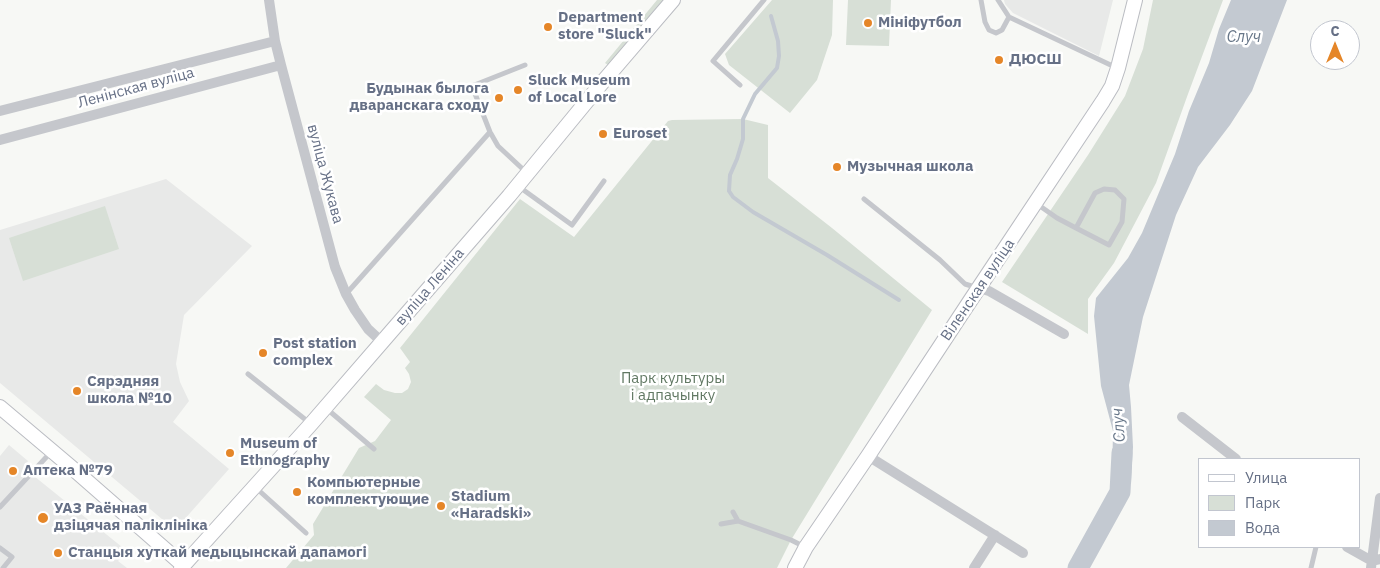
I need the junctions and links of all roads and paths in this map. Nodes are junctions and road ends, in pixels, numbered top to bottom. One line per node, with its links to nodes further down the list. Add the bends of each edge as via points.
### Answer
1 (269, 0): 8 (street, вуліца Жукава)
2 (673, 0): 16 (main road, вуліца Леніна)
3 (764, 0): 12 (lane, via 713,61)
4 (981, 0): 7 (lane, via 988,30 996,33 1002,30)
5 (998, 0): 7 (lane)
6 (1136, 0): 11 (main road, Віленская вуліца)
7 (1009, 17): 11 (lane)
8 (275, 41): 9 (street, вуліца Жукава); 13 (street, Ленінская вуліца)
9 (281, 65): 15 (street, Ленінская вуліца); 23 (street, вуліца Жукава, via 335,267)
10 (526, 65): 14 (lane, via 472,86)
11 (1118, 68): 20 (main road, Віленская вуліца, via 1103,101)
12 (740, 85)
13 (0, 111)
14 (490, 132): 16 (lane, via 498,146); 23 (lane)
15 (0, 140)
16 (528, 173): 18 (main road, вуліца Леніна)
17 (604, 181): 18 (lane, via 572,224)
18 (518, 185): 25 (main road, вуліца Леніна)
19 (864, 199): 22 (lane, via 965,284)
20 (1035, 202): 21 (lane); 22 (main road, Віленская вуліца)
21 (1076, 228): 21 (lane, via 1109,244 1122,222 1124,199 1115,190 1104,188 1095,193)
22 (978, 288): 24 (street, via 989,291); 33 (main road, Віленская вуліца)
23 (346, 294): 25 (street, вуліца Жукава, via 368,329)
24 (1064, 334)
25 (382, 342): 28 (main road, вуліца Леніна)
26 (248, 374): 30 (lane)
27 (0, 407): 32 (main road)
28 (326, 408): 30 (main road, вуліца Леніна); 31 (lane)
29 (1182, 417): 34 (street)
30 (311, 424): 35 (main road, вуліца Леніна)
31 (374, 449)
32 (52, 451): 37 (lane); 49 (main road)
33 (868, 456): 42 (street); 43 (main road, Віленская вуліца)
34 (1235, 458)
35 (255, 487): 41 (lane); 49 (main road, вуліца Леніна)
36 (1380, 498): 48 (street)
37 (0, 507)
38 (733, 512): 39 (lane)
39 (738, 521): 40 (lane); 43 (lane)
40 (721, 524)
41 (306, 533)
42 (994, 535): 47 (street); 52 (street)
43 (806, 547): 51 (main road, Віленская вуліца)
44 (0, 548): 50 (lane, via 12,558)
45 (1316, 548): 53 (lane)
46 (1349, 548): 48 (street)
47 (1023, 553)
48 (1374, 563)
49 (182, 567)
50 (3, 568)
51 (795, 568)
52 (974, 568)
53 (1311, 568)

